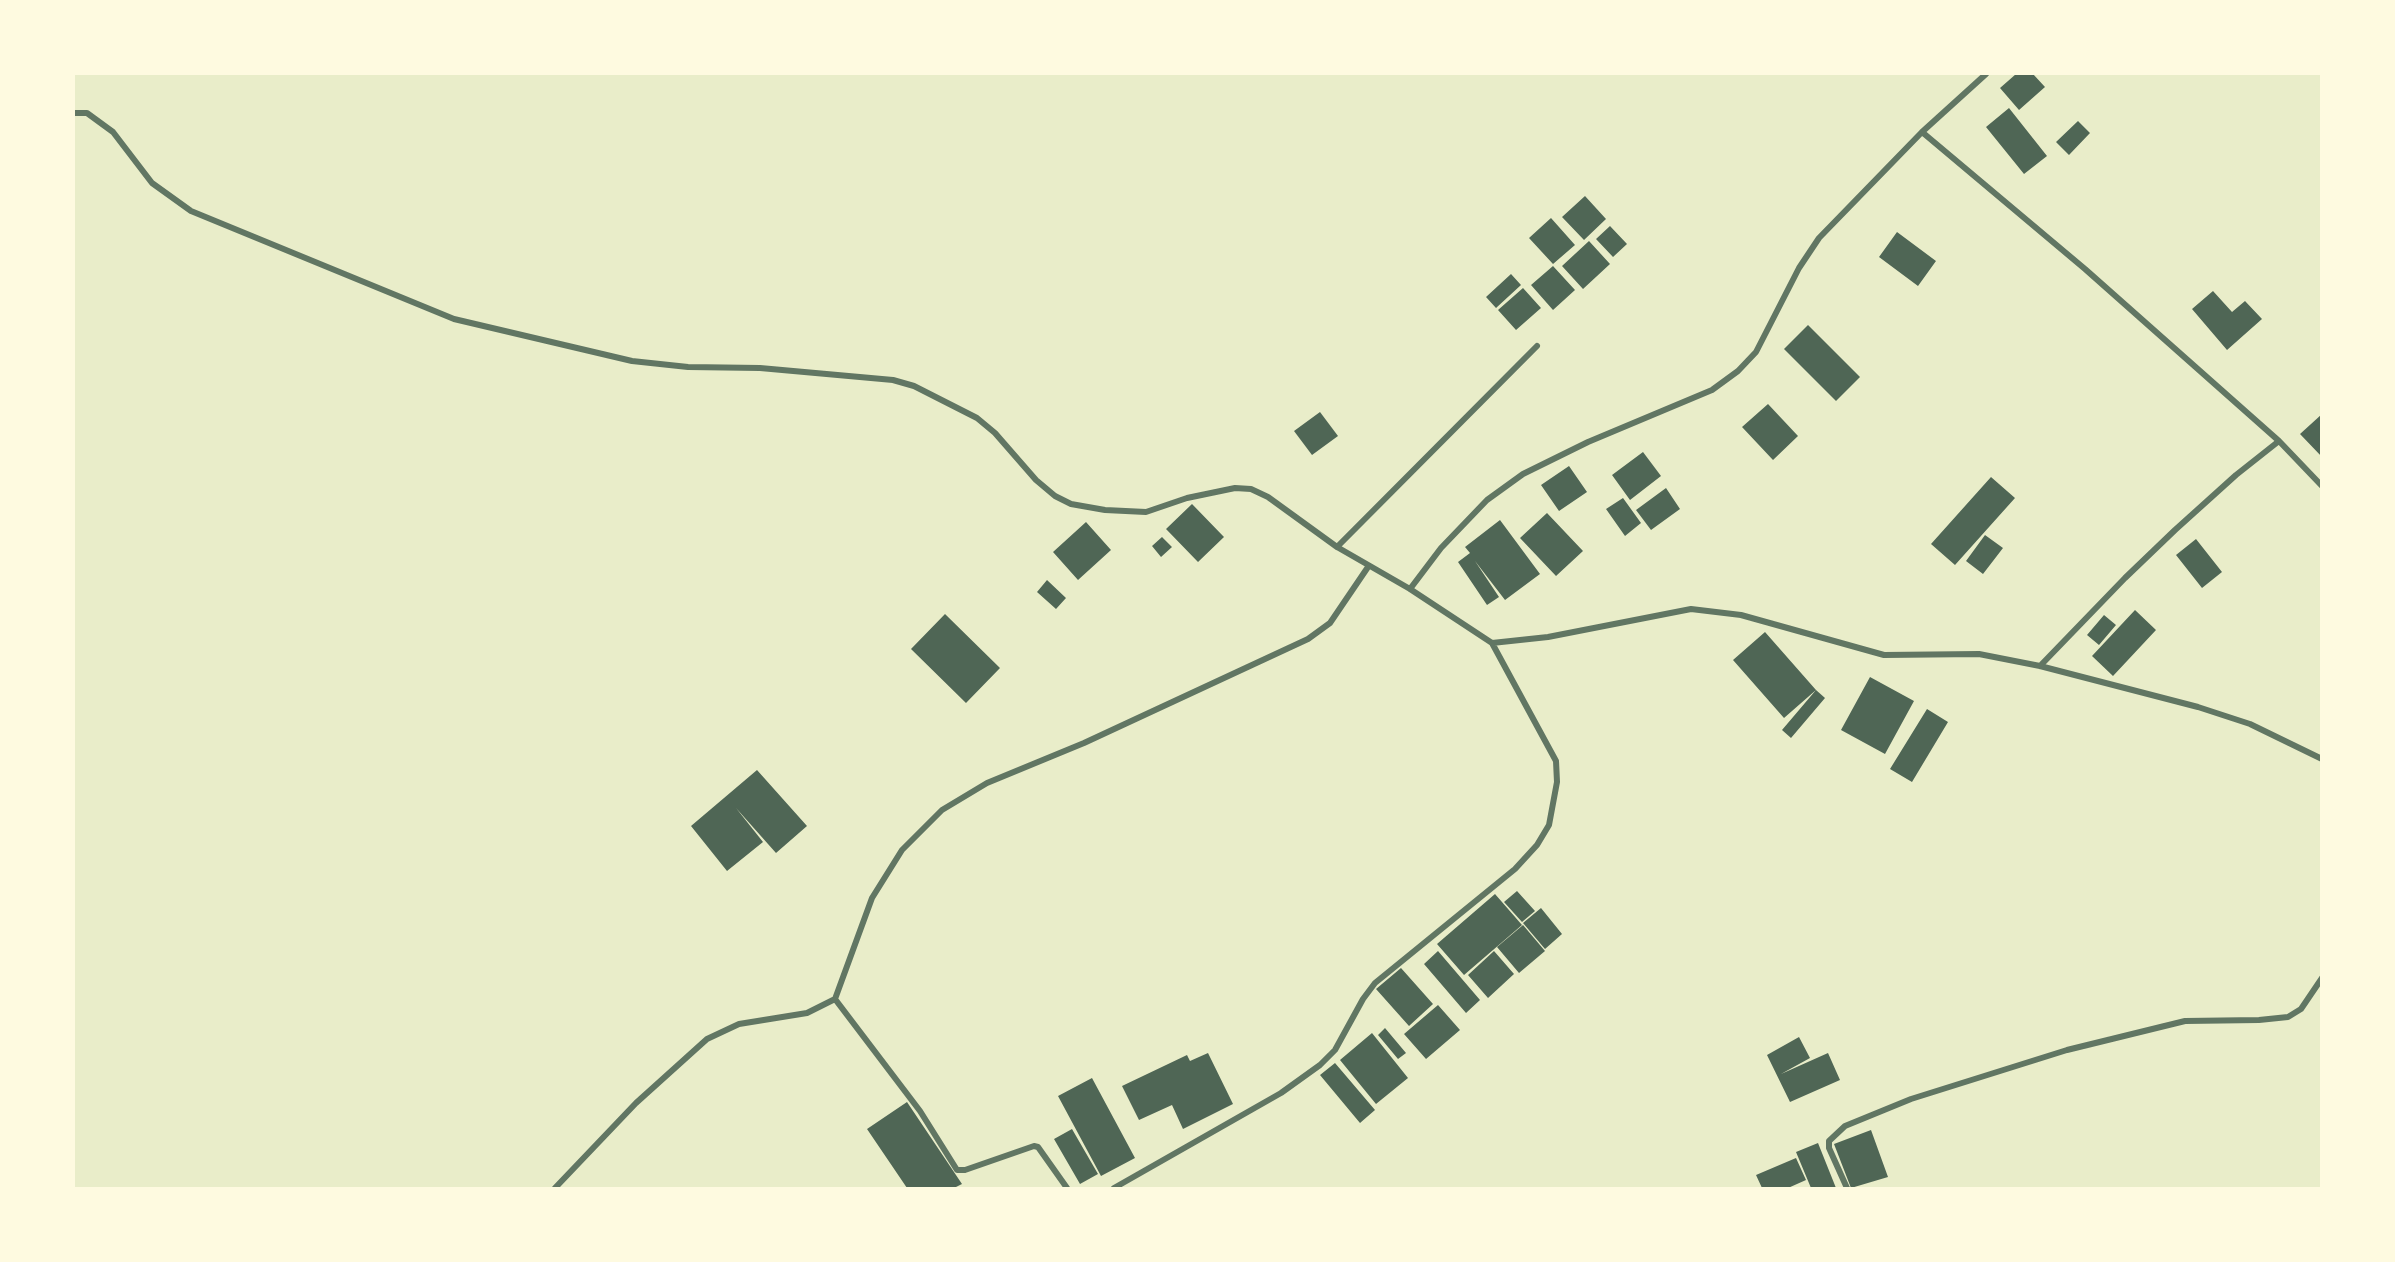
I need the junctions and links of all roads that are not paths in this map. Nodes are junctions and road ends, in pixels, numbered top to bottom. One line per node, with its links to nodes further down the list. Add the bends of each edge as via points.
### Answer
1 (1986, 74): 3 (street)
2 (74, 113): 7 (street, via 87,113 106,126 152,183 191,211 454,320 632,361 893,380 914,386 977,418 1036,480 1071,504 1146,512 1186,498 1234,488 1251,489 1269,497)
3 (1922, 132): 5 (street, via 2085,269); 9 (street, via 1819,238 1756,352 1738,371 1712,390 1523,474 1487,500 1441,548)
4 (1537, 346): 7 (street)
5 (2279, 441): 6 (street); 11 (street, via 2150,554)
6 (2322, 486)
7 (1336, 547): 8 (street)
8 (1368, 567): 9 (street); 14 (street, via 1330,623 1308,639 1105,734 987,783 942,810 902,850 872,898)
9 (1410, 589): 10 (street)
10 (1492, 644): 11 (street, via 1691,609 1740,615 1884,655 1979,654); 17 (street, via 1556,761 1557,782 1549,825 1537,845 1515,869 1375,983 1335,1050 1320,1065 1281,1093)
11 (2040, 666): 12 (street, via 2229,717)
12 (2322, 759)
13 (2322, 978): 18 (street, via 2301,1009 2288,1017 2185,1021 2067,1050 1911,1099 1845,1126 1829,1141 1829,1148)
14 (835, 999): 15 (street, via 807,1013 739,1024 707,1040 636,1103); 16 (street, via 920,1111 957,1170 1034,1146)
15 (555, 1188)
16 (1067, 1188)
17 (1114, 1188)
18 (1847, 1188)

